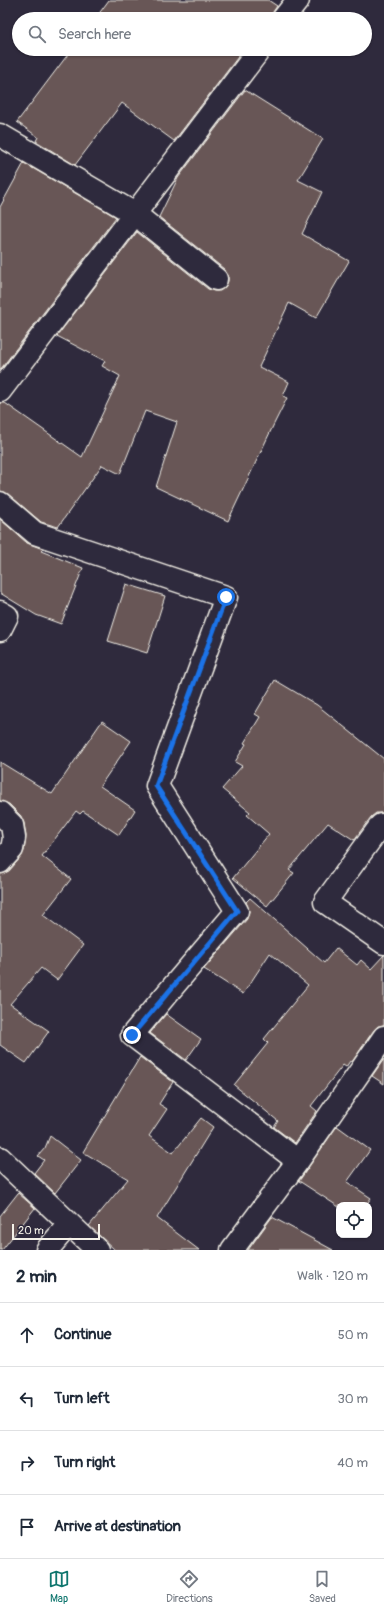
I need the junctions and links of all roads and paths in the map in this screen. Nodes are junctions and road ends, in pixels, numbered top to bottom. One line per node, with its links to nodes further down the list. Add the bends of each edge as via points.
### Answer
1 (298, 0): 2 (street)
2 (289, 12)
3 (255, 56): 5 (street)
4 (0, 135): 5 (street)
5 (135, 214): 6 (street); 7 (street)
6 (216, 279)
7 (0, 391)
8 (0, 503): 17 (street, via 35,533 226,597 156,786 237,911 132,1035)
9 (0, 612): 10 (street, via 6,616)
10 (0, 630)
11 (0, 813): 13 (street, via 12,825 14,838 12,849)
12 (381, 825): 14 (street, via 325,902)
13 (0, 862)
14 (384, 943)
15 (384, 1037): 17 (street)
16 (0, 1159): 18 (street)
17 (298, 1161): 21 (street)
18 (69, 1224): 19 (street); 20 (street)
19 (47, 1250)
20 (96, 1250)
21 (232, 1250)

